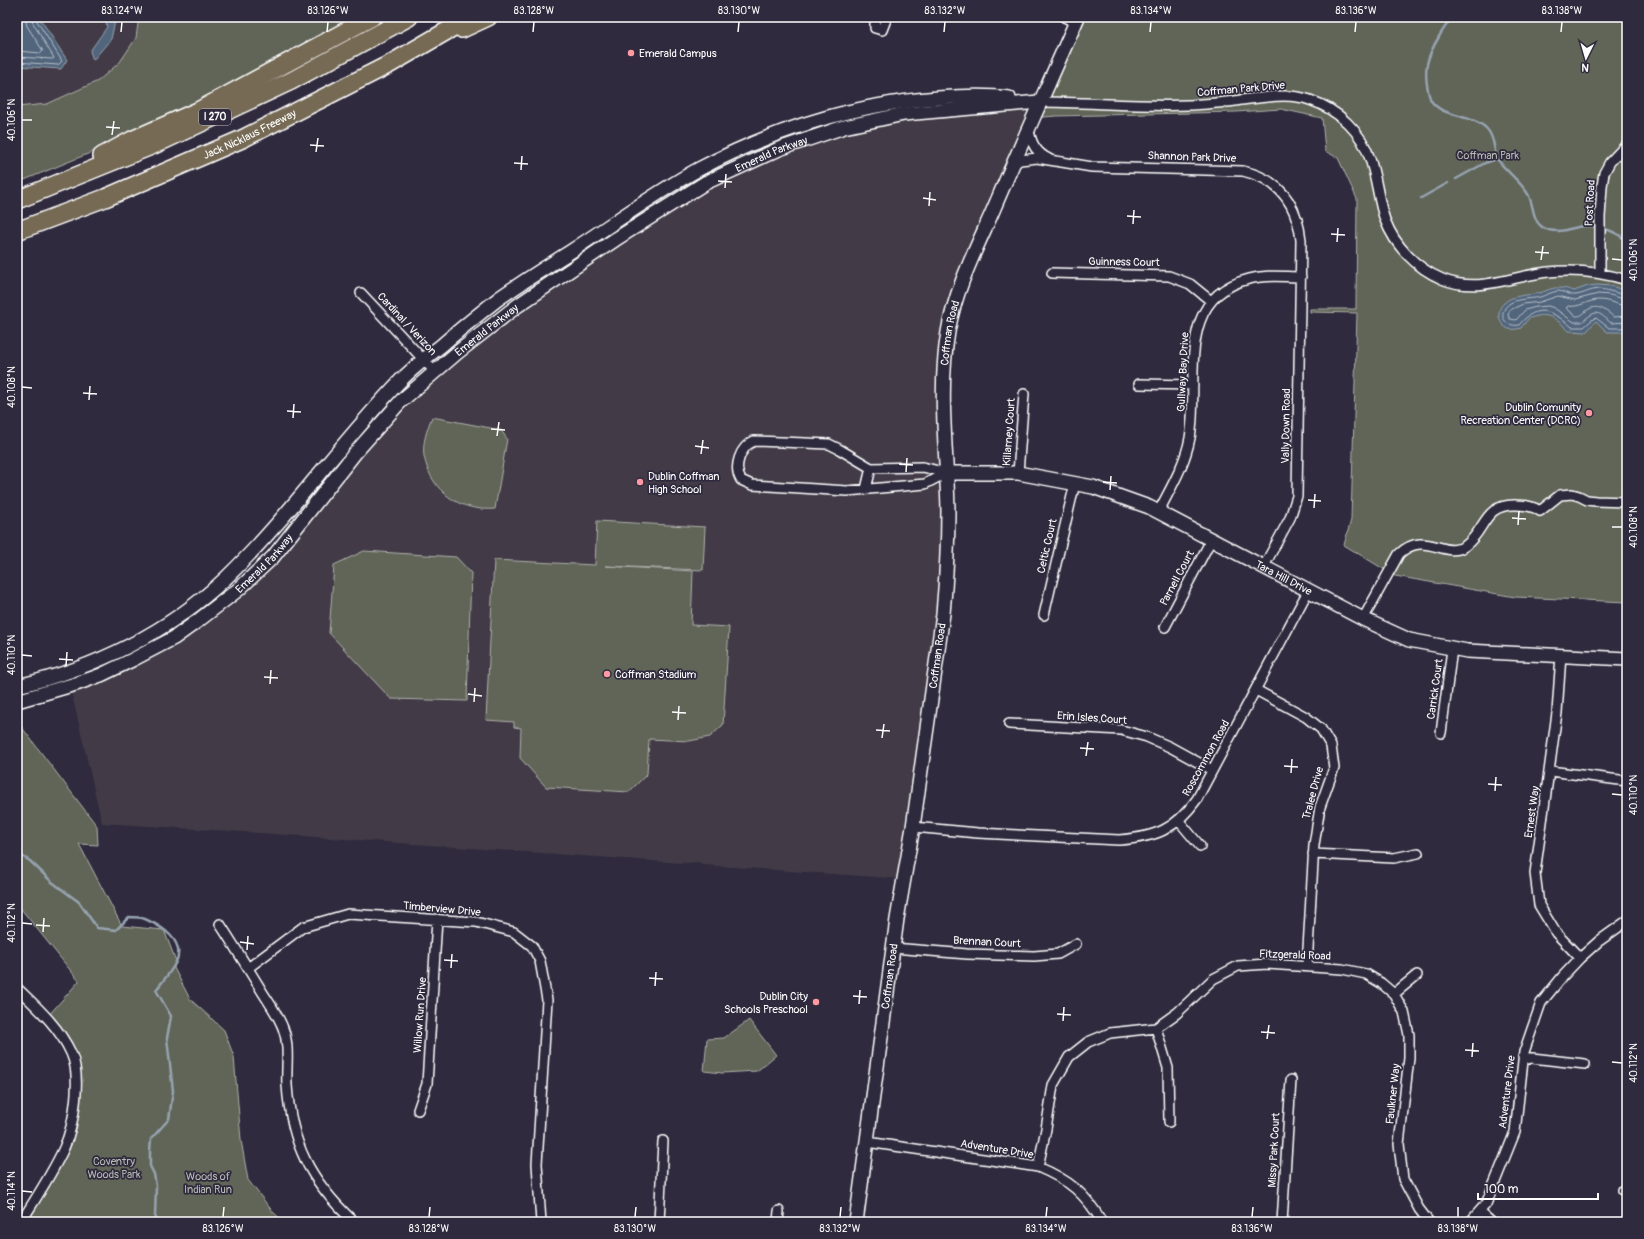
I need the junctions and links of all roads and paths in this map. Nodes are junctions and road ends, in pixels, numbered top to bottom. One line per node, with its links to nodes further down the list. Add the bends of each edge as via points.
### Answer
1 (372, 17): 14 (highway, via 198,111 132,140)
2 (409, 17): 14 (highway, I 270, via 291,82 156,144)
3 (471, 17): 8 (highway, Jack Nicklaus Freeway)
4 (488, 17): 8 (highway)
5 (875, 17): 6 (street, via 874,28 882,30)
6 (887, 17)
7 (1072, 19): 9 (main road)
8 (390, 64): 16 (highway, Jack Nicklaus Freeway, via 242,139 105,198)
9 (1039, 102): 10 (main road, Coffman Road); 17 (street, Coffman Park Drive, via 1165,106 1281,96 1309,99 1338,115 1357,134 1370,158 1390,232 1402,249 1441,279 1476,285 1494,284 1547,272); 23 (main road, Emerald Parkway, via 984,95 915,100 838,114 774,134 697,170 664,190 500,298); 24 (main road, Emerald Parkway, via 939,110 874,119 829,131 752,160 705,183 604,247 518,306)
10 (1029, 126): 12 (street, Shannon Park Drive, via 1036,149 1044,157); 13 (main road, Coffman Road)
11 (1627, 144): 17 (street, Post Road, via 1610,162 1604,173 1600,217)
12 (1054, 161): 13 (street, Shannon Park Drive, via 1032,158); 19 (street, Shannon Park Drive, via 1092,167 1230,170 1252,173 1279,188 1296,214 1300,225)
13 (1013, 164): 29 (main road, Coffman Road, via 964,275 951,318 942,397)
14 (53, 185): 15 (highway, I 270)
15 (17, 200)
16 (17, 231)
17 (1600, 272): 20 (street, Coffman Park Drive)
18 (1052, 273): 22 (street, Guinness Court, via 1169,276 1190,284)
19 (1301, 277): 22 (street, Gullway Bay Drive, via 1249,278 1236,283); 36 (street, Vally Down Road, via 1296,496 1290,518)
20 (1627, 280)
21 (361, 293): 23 (street, Cardinal / Verizon)
22 (1211, 301): 26 (street, Gullway Bay Drive, via 1196,330)
23 (423, 360): 24 (street, Cardinal / Verizon); 44 (main road, Emerald Parkway, via 402,378 253,550 224,579 179,616 131,645 88,664)
24 (435, 372): 46 (main road, Emerald Parkway, via 401,401 273,557 239,589 174,638 132,660 79,683)
25 (1139, 384): 26 (street)
26 (1193, 385): 34 (street, Gullway Bay Drive, via 1192,423 1187,451)
27 (1024, 394): 30 (street, Killarney Court)
28 (871, 468): 29 (street, via 923,467); 32 (street); 32 (street, via 835,446 823,444 754,441 746,445 740,453 739,477 748,484 847,491)
29 (946, 473): 30 (main road, Tara Hill Drive); 32 (street, via 925,484); 53 (main road, Coffman Road, via 946,579 941,632)
30 (1018, 473): 31 (main road, Tara Hill Drive)
31 (1075, 483): 34 (main road, Tara Hill Drive, via 1149,507); 38 (street, Celtic Court)
32 (866, 489)
33 (1627, 502): 39 (street, via 1587,500 1572,494 1560,495 1540,511 1534,507 1510,504 1492,512 1476,536 1465,546 1452,549 1420,543 1412,545 1399,554)
34 (1158, 513): 35 (main road, Tara Hill Drive)
35 (1211, 540): 36 (main road, Tara Hill Drive); 40 (street, Parnell Court)
36 (1263, 568): 37 (main road, Tara Hill Drive)
37 (1308, 591): 39 (main road, Tara Hill Drive); 45 (street, Roscommon Road)
38 (1044, 615)
39 (1363, 619): 41 (main road, Tara Hill Drive, via 1409,640)
40 (1165, 627)
41 (1452, 649): 42 (main road, Tara Hill Drive); 48 (street, Carrick Court)
42 (1561, 655): 43 (main road, Tara Hill Drive); 50 (street, Ernest Way)
43 (1627, 659)
44 (17, 686)
45 (1256, 690): 49 (street, Roscommon Road); 56 (street, Tralee Drive, via 1306,717 1321,729 1331,746 1334,768 1320,807)
46 (17, 701)
47 (1009, 724): 49 (street, Erin Isles Court, via 1121,730 1147,736)
48 (1441, 733)
49 (1212, 770): 52 (street, Roscommon Road, via 1197,799)
50 (1550, 771): 51 (street); 62 (street, Ernest Way, via 1535,874 1539,905 1556,933)
51 (1627, 781)
52 (1179, 821): 53 (street, Roscommon Road, via 1158,833 1119,840); 54 (street)
53 (913, 828): 61 (main road, Coffman Road)
54 (1200, 846)
55 (1418, 853): 56 (street, via 1394,858)
56 (1314, 854): 63 (street, Tralee Drive)
57 (437, 919): 64 (street, Timberview Drive, via 348,914 303,927); 72 (street, Willow Run Drive, via 427,1084); 81 (street, Timberview Drive, via 476,922 514,932 532,946 540,961 546,1000 537,1164)
58 (1627, 922): 62 (street, Adventure Drive)
59 (220, 924): 64 (street)
60 (1076, 944): 61 (street, Brennan Court, via 1058,954 1034,956)
61 (893, 948): 75 (main road, Coffman Road)
62 (1580, 958): 69 (street, Adventure Drive, via 1541,1003)
63 (1307, 966): 67 (street, Fitzgerald Road, via 1366,974); 68 (street, Fitzgerald Road, via 1238,966 1213,979 1178,1013)
64 (248, 968): 80 (street, via 283,1028 288,1046 288,1106 292,1128 311,1172 335,1204)
65 (1417, 975): 67 (street)
66 (17, 988): 79 (street, via 47,1017 61,1035 72,1054 77,1079 75,1106 64,1147)
67 (1394, 994): 87 (street, Faulkner Way, via 1404,1012 1409,1035 1399,1144 1403,1179 1419,1210)
68 (1156, 1028): 73 (street, via 1168,1068); 76 (street, Fitzgerald Road, via 1110,1033 1088,1042 1069,1057 1053,1085)
69 (1523, 1057): 70 (street); 78 (street, Adventure Drive, via 1515,1132 1486,1204)
70 (1585, 1064)
71 (1291, 1080): 86 (street, Missy Park Court)
72 (418, 1110)
73 (1170, 1122)
74 (663, 1141): 82 (street)
75 (867, 1142): 76 (street, Adventure Drive); 84 (main road, Coffman Road)
76 (1038, 1167): 85 (street, Adventure Drive, via 1074,1186 1093,1206)
77 (779, 1211): 83 (street)
78 (1480, 1212): 88 (street, Adventure Drive); 89 (street)
79 (22, 1222)
80 (354, 1222)
81 (541, 1222)
82 (659, 1222)
83 (778, 1222)
84 (856, 1222)
85 (1102, 1222)
86 (1282, 1222)
87 (1429, 1222)
88 (1470, 1222)
89 (1491, 1222)

